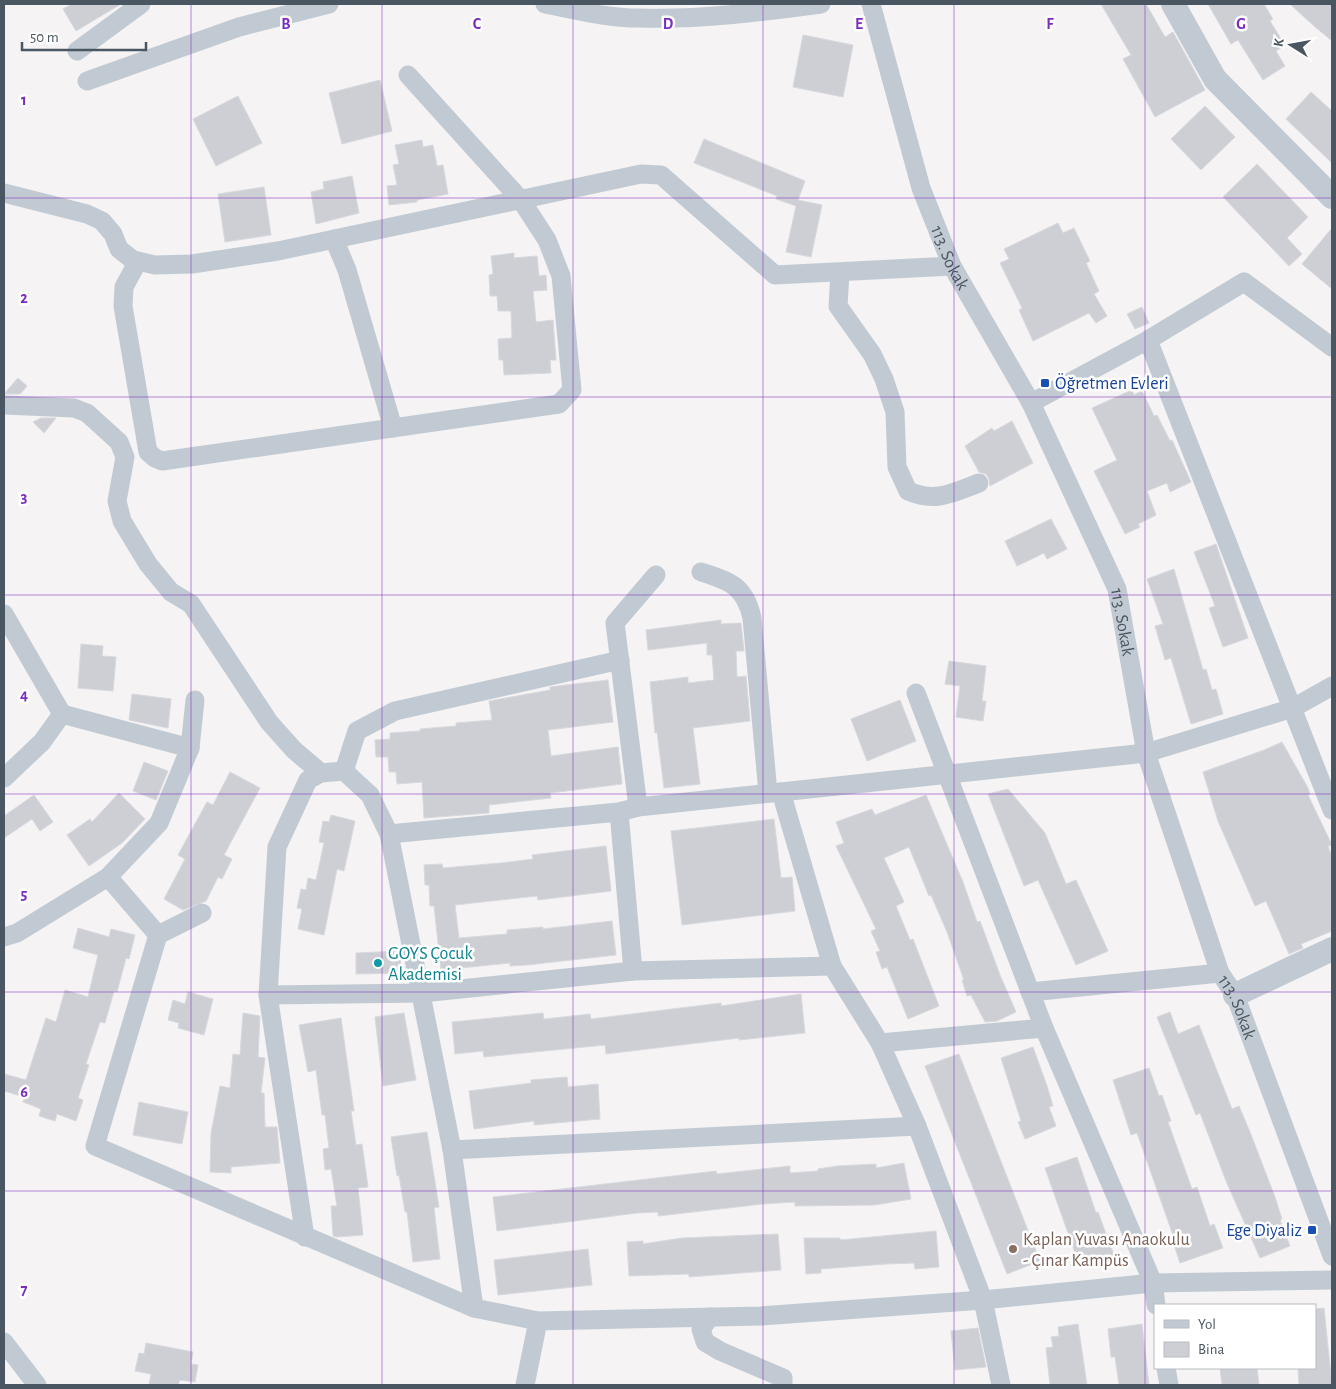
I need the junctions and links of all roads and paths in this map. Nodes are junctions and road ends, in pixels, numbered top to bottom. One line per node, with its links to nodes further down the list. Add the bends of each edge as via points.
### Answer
1 (141, 4): 8 (street)
2 (329, 4): 10 (street, via 239,27)
3 (545, 4): 7 (street, via 639,18)
4 (821, 4): 7 (street, via 760,12)
5 (871, 4): 16 (street, 113. Sokak, via 921,188)
6 (1173, 4): 12 (street, via 1215,80)
7 (705, 10)
8 (76, 51)
9 (408, 75): 13 (street)
10 (87, 82)
11 (4, 193): 15 (street, via 88,214 102,221 113,234 119,249)
12 (1332, 197)
13 (521, 200): 14 (street); 17 (street, via 642,174 661,175 774,275); 22 (street, via 547,240 562,276 572,390 559,404)
14 (334, 240): 15 (street, via 192,264 155,265); 22 (street, via 347,270)
15 (138, 261): 22 (street, via 124,288 123,306 148,452 155,458 162,461)
16 (952, 266): 17 (street); 20 (street, 113. Sokak)
17 (840, 273): 23 (street, via 838,306 872,354 884,378 895,412 897,467 908,491 924,498 951,494)
18 (1148, 340): 19 (street, via 1244,282); 20 (street); 31 (street)
19 (1332, 347)
20 (1031, 403): 34 (street, 113. Sokak, via 1117,589)
21 (4, 406): 36 (street, via 74,408 87,413 119,442 125,457 117,501 122,521 148,564 170,592 191,604 269,722)
22 (393, 428)
23 (979, 483)
24 (701, 572): 39 (street, via 739,589 748,601)
25 (656, 575): 27 (street, via 615,623)
26 (4, 614): 32 (street)
27 (620, 660): 35 (street, via 395,711 357,731); 40 (street)
28 (1332, 686): 31 (street)
29 (916, 694): 37 (street)
30 (195, 700): 33 (street)
31 (1293, 708): 34 (street); 41 (street)
32 (62, 714): 33 (street); 38 (street, via 42,742)
33 (190, 748): 44 (street, via 159,823)
34 (1146, 753): 37 (street); 51 (street, 113. Sokak)
35 (344, 770): 36 (street); 43 (street, via 370,796)
36 (321, 773): 54 (street, via 308,780 277,847)
37 (946, 776): 39 (street); 53 (street)
38 (4, 778)
39 (775, 792): 40 (street); 49 (street)
40 (638, 807): 42 (street)
41 (1332, 810)
42 (619, 812): 43 (street); 50 (street)
43 (389, 834): 52 (street)
44 (108, 877): 46 (street); 47 (street, via 17,933)
45 (202, 913): 46 (street)
46 (158, 936): 60 (street, via 95,1146)
47 (4, 937)
48 (1332, 950): 55 (street)
49 (832, 966): 50 (street); 57 (street)
50 (633, 970): 52 (street)
51 (1220, 973): 53 (street); 55 (street, 113. Sokak)
52 (422, 992): 54 (street); 59 (street)
53 (1030, 992): 56 (street)
54 (268, 995): 60 (street)
55 (1235, 995): 61 (street, 113. Sokak)
56 (1044, 1028): 57 (street); 63 (street)
57 (880, 1043): 58 (street)
58 (917, 1126): 59 (street); 64 (street)
59 (452, 1150): 66 (street)
60 (305, 1238): 66 (street)
61 (1332, 1256)
62 (1332, 1280): 63 (street)
63 (1153, 1283): 64 (street); 65 (street)
64 (983, 1300): 67 (street); 74 (street)
65 (1156, 1304)
66 (474, 1308): 68 (street)
67 (710, 1318): 68 (street); 73 (street, via 701,1328 704,1342 783,1378)
68 (538, 1321): 72 (street)
69 (4, 1342): 71 (street)
70 (1166, 1369): 75 (street)
71 (37, 1385)
72 (525, 1385)
73 (783, 1385)
74 (1001, 1385)
75 (1169, 1385)

